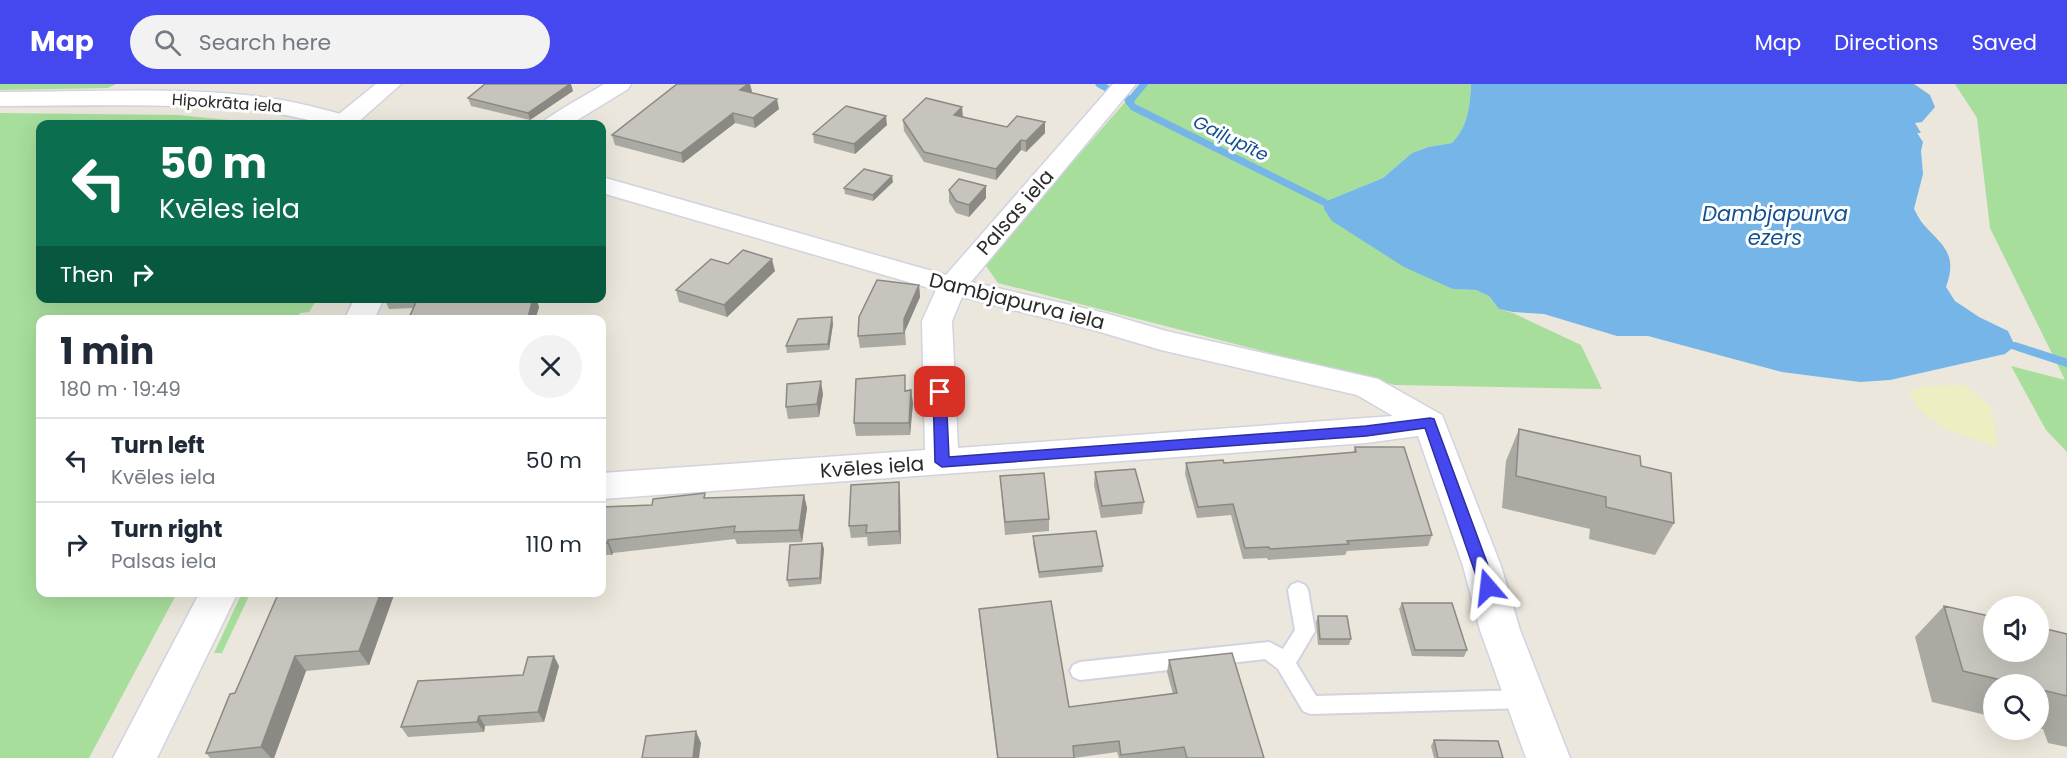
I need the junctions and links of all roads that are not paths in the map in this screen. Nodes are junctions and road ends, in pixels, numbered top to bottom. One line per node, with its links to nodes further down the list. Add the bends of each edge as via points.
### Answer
1 (390, 84): 6 (street)
2 (620, 84): 7 (street)
3 (1125, 84): 9 (street, Palsas iela)
4 (0, 99): 5 (street, Hipokrāta iela, via 255,103)
5 (333, 120)
6 (350, 120)
7 (566, 120)
8 (606, 185): 9 (street, Dambjapurva iela)
9 (952, 286): 10 (street, Dambjapurva iela, via 1161,340 1367,387); 11 (street, Palsas iela, via 937,321)
10 (1430, 423): 11 (street, Kvēles iela); 17 (street)
11 (942, 462): 12 (street, Kvēles iela)
12 (606, 486)
13 (1299, 590): 15 (lane, via 1305,631)
14 (216, 597): 18 (street)
15 (1285, 663): 16 (lane, via 1269,651); 17 (lane, via 1310,705)
16 (1080, 671)
17 (1527, 699): 19 (street)
18 (135, 758)
19 (1548, 758)

